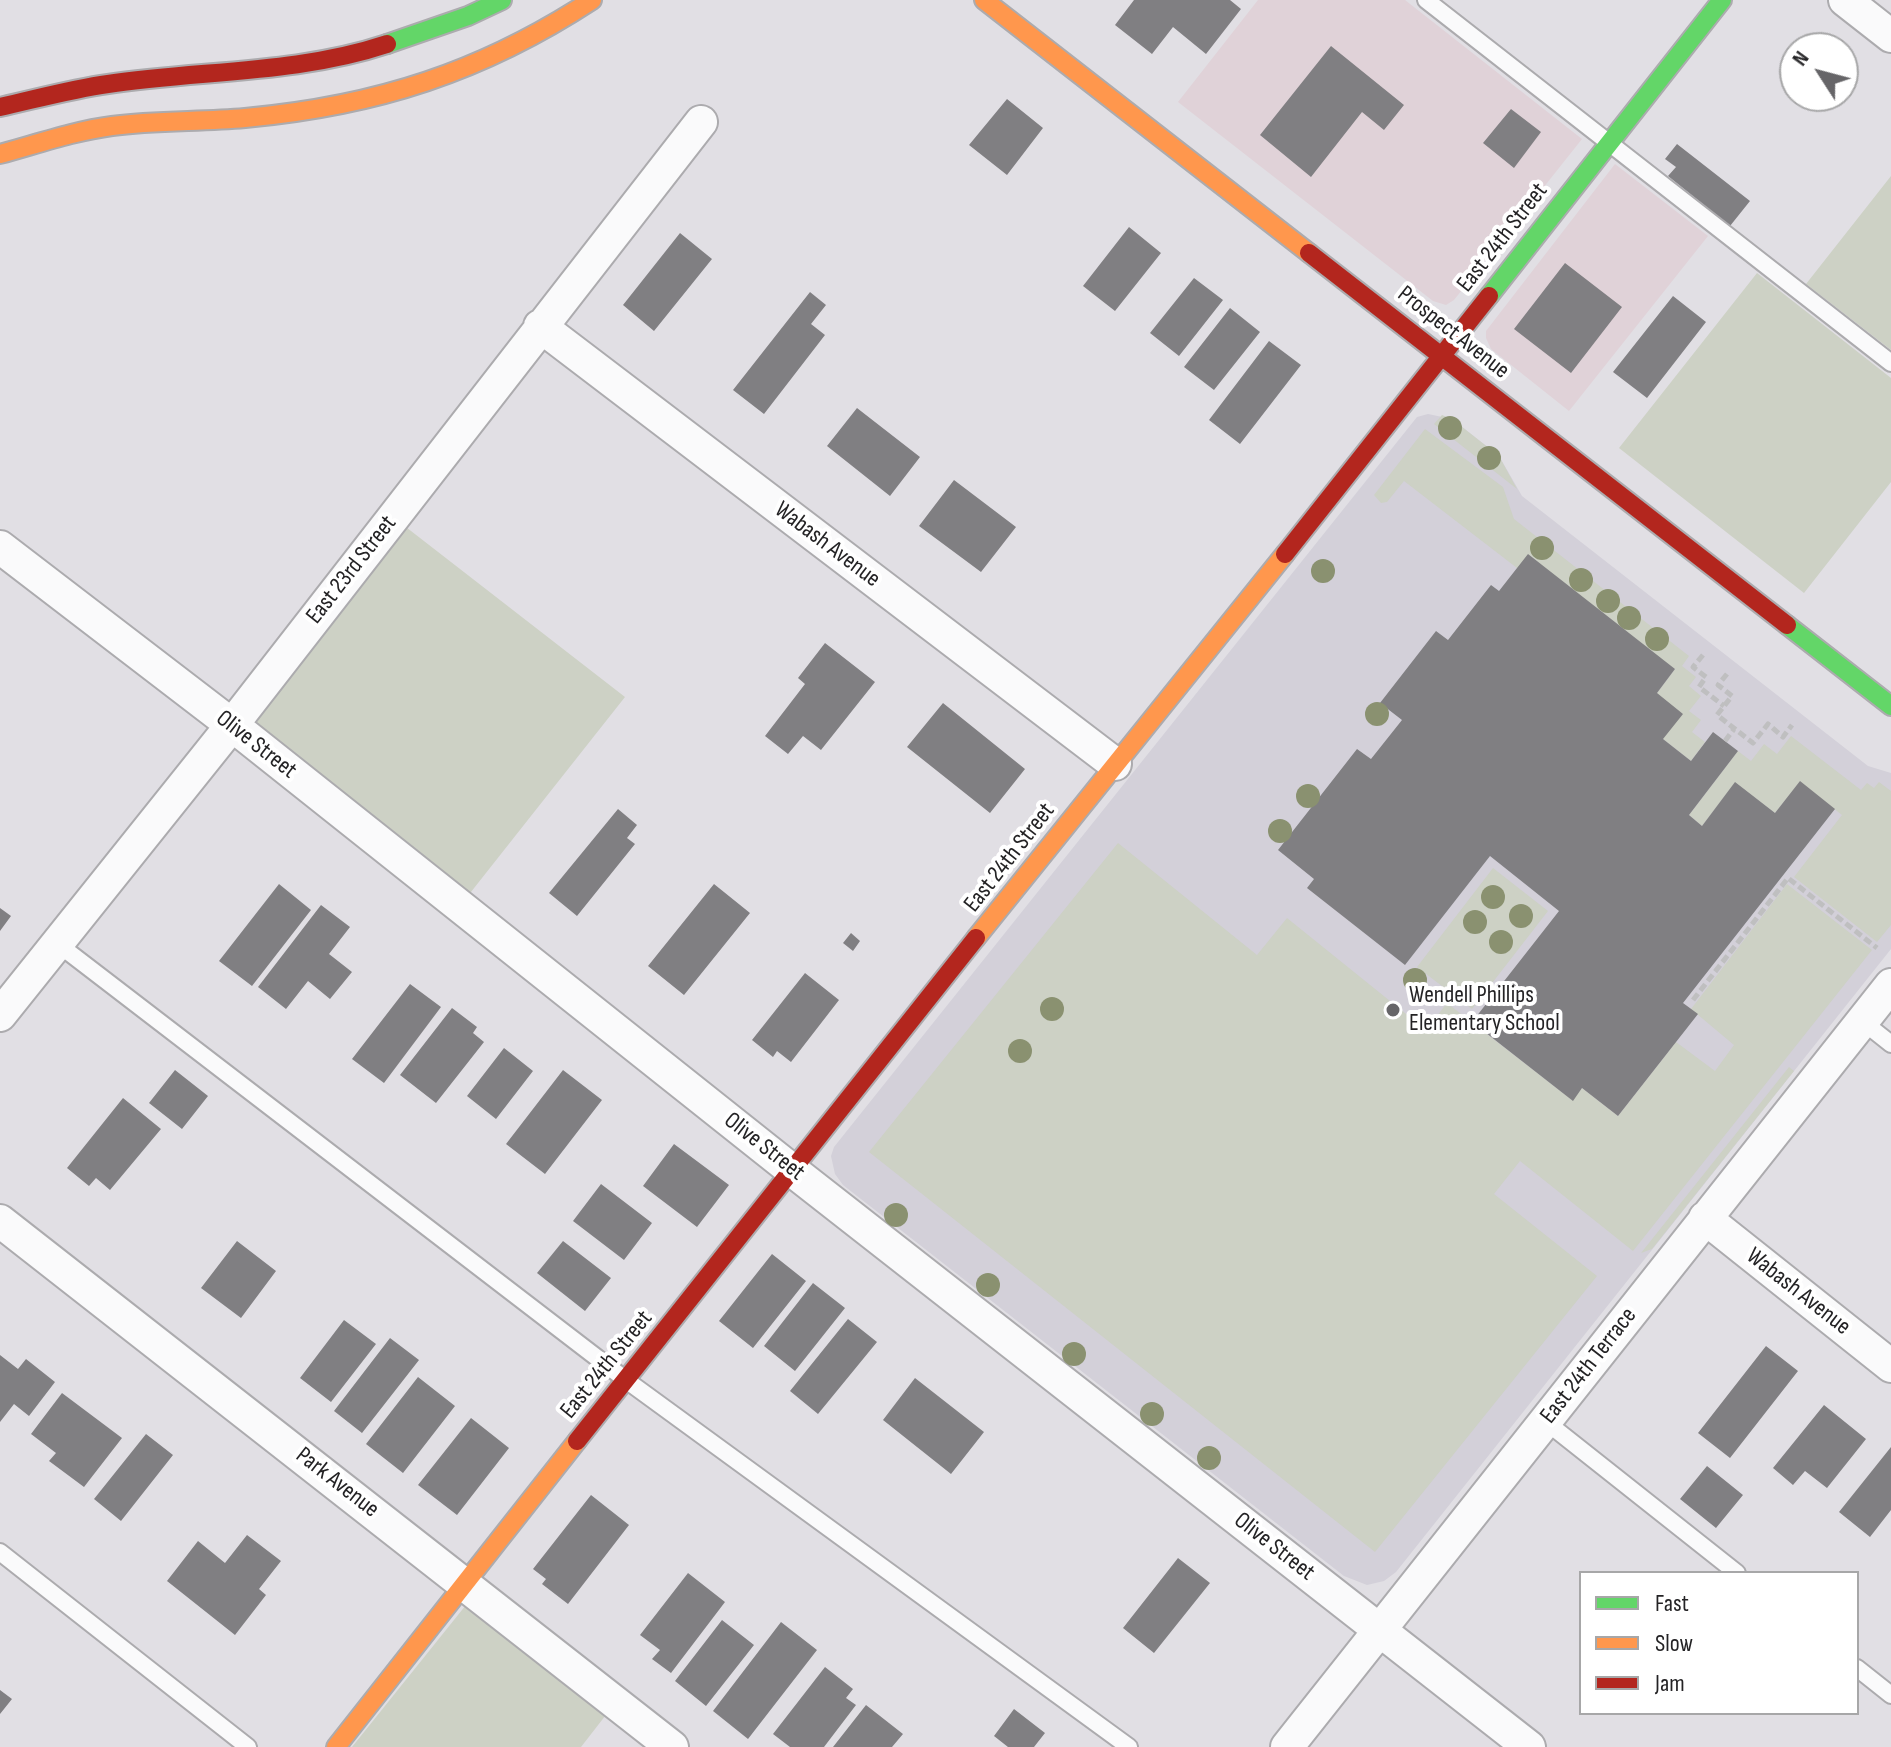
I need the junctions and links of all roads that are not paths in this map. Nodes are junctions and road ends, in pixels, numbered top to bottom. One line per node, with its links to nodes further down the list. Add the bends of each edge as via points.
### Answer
1 (502, 0): 8 (main road, via 356,54 237,73 108,84)
2 (592, 0): 11 (main road, via 553,28 482,62 383,96 247,118 111,126)
3 (984, 0): 13 (main road, Prospect Avenue)
4 (1426, 0): 10 (lane)
5 (1722, 0): 10 (main road, East 24th Street)
6 (1845, 0): 7 (street)
7 (1891, 36)
8 (0, 107)
9 (701, 122): 12 (street, East 23rd Street)
10 (1608, 144): 13 (main road, East 24th Street); 14 (lane)
11 (0, 154)
12 (540, 326): 17 (street, East 23rd Street); 18 (street, Wabash Avenue)
13 (1441, 354): 16 (main road, Prospect Avenue); 18 (main road, East 24th Street)
14 (1891, 363)
15 (0, 547): 17 (street, Olive Street)
16 (1891, 706)
17 (232, 725): 19 (street, East 23rd Street); 24 (street, Olive Street)
18 (1115, 764): 24 (main road, East 24th Street)
19 (58, 944): 21 (street, East 23rd Street); 28 (lane)
20 (1891, 985): 22 (street, East 24th Terrace)
21 (0, 1015)
22 (1862, 1021): 23 (lane); 25 (street, East 24th Terrace)
23 (1891, 1044)
24 (793, 1171): 28 (main road, East 24th Street); 33 (street, Olive Street)
25 (1705, 1218): 27 (street, Wabash Avenue); 29 (street, East 24th Terrace)
26 (0, 1221): 32 (street, Park Avenue)
27 (1891, 1366)
28 (626, 1380): 32 (main road, East 24th Street); 39 (lane)
29 (1545, 1421): 31 (lane); 33 (street, East 24th Terrace)
30 (0, 1552): 36 (lane)
31 (1734, 1571)
32 (464, 1582): 37 (main road, East 24th Street); 38 (street, Park Avenue)
33 (1380, 1630): 40 (street, East 24th Terrace); 41 (street, Olive Street)
34 (1859, 1670): 35 (lane)
35 (1891, 1695)
36 (248, 1747)
37 (336, 1747)
38 (672, 1747)
39 (1129, 1747)
40 (1287, 1747)
41 (1529, 1747)

